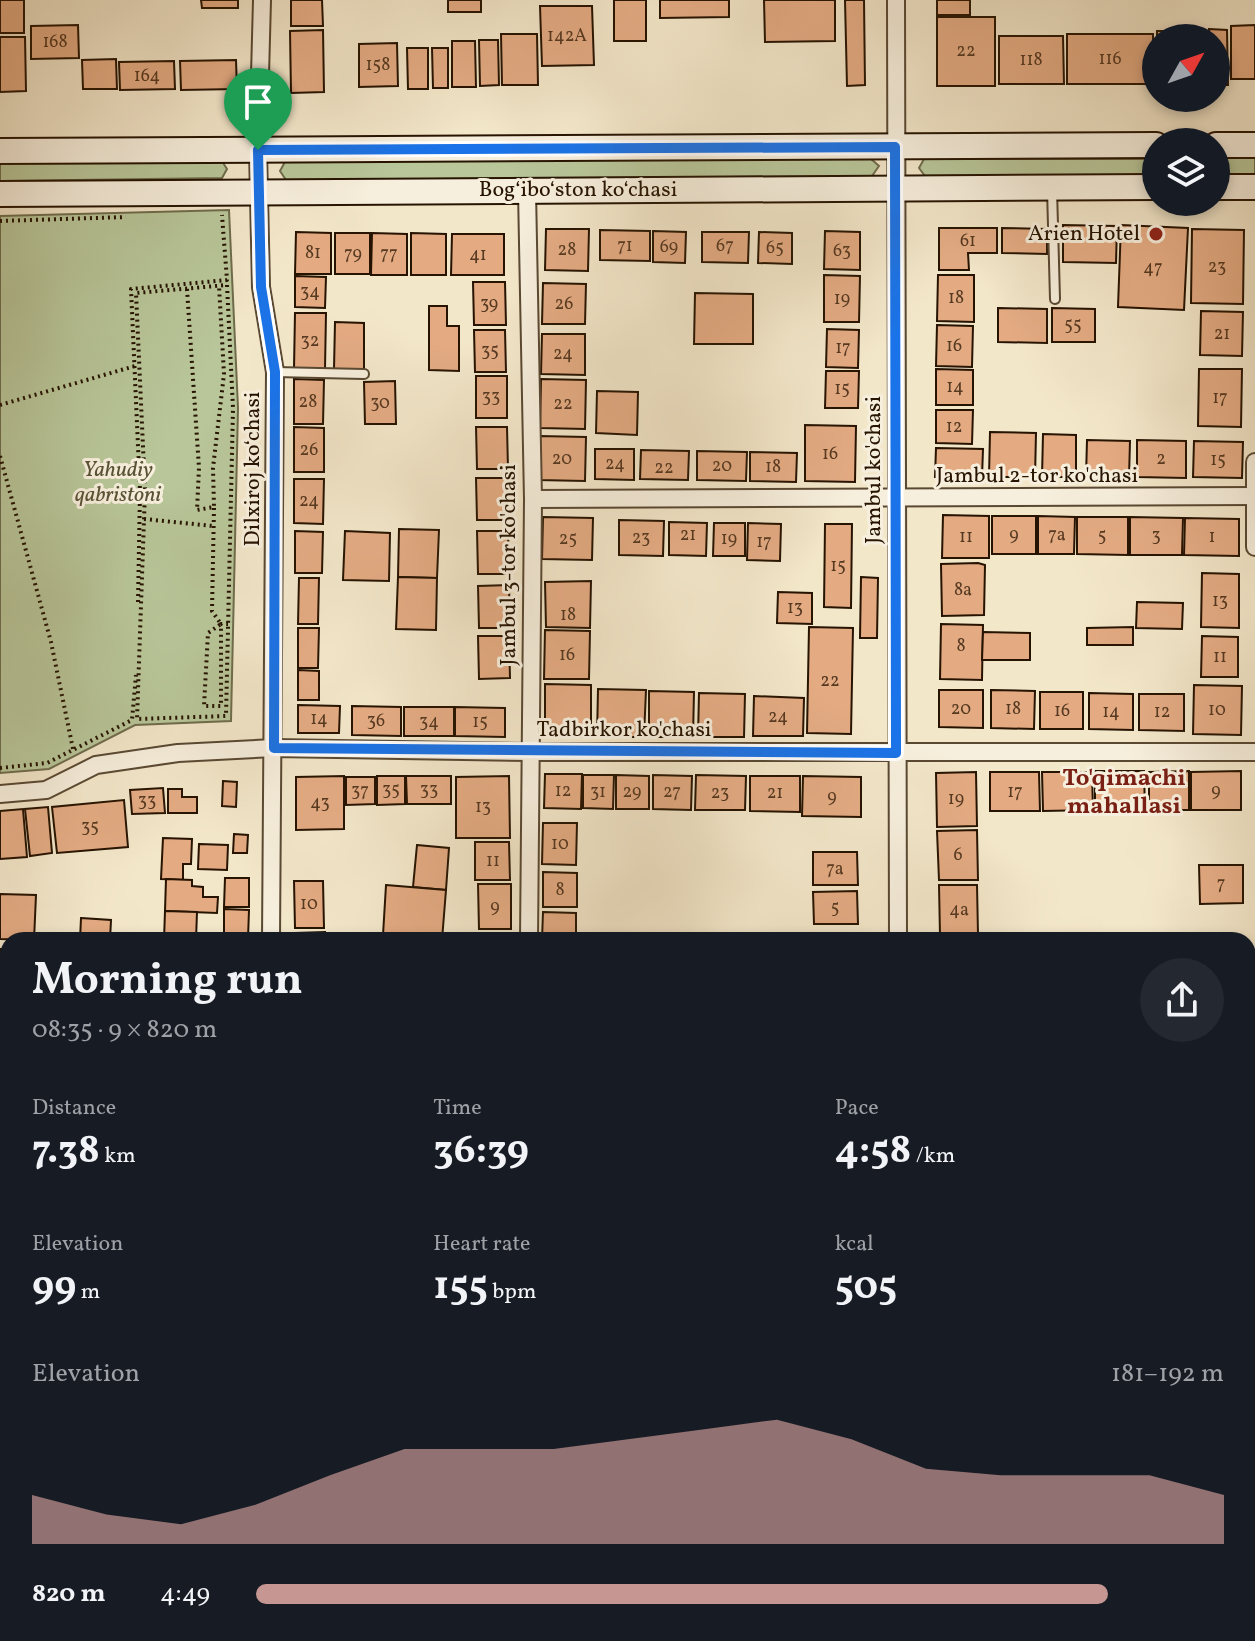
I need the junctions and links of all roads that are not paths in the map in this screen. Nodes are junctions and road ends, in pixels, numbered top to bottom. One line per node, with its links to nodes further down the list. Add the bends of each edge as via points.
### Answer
1 (262, 0): 7 (street, Dilxiroj ko‘chasi)
2 (896, 0): 6 (street, Jambul ko'chasi)
3 (1142, 145): 6 (street, Bogʻiboʻston koʻchasi)
4 (1230, 145): 5 (street)
5 (1255, 145)
6 (895, 147): 7 (street, Bogʻiboʻston koʻchasi); 13 (street, Jambul ko'chasi)
7 (258, 150): 8 (street, Bogʻiboʻston koʻchasi); 15 (street, Dilxiroj ko‘chasi)
8 (0, 151)
9 (1142, 187): 12 (street, Bogʻiboʻston koʻchasi)
10 (1230, 187): 11 (street)
11 (1255, 187)
12 (1052, 188): 13 (street, Bogʻiboʻston koʻchasi); 17 (lane)
13 (895, 189): 14 (street, Bogʻiboʻston koʻchasi); 23 (street, Jambul ko'chasi)
14 (527, 191): 15 (street, Bogʻiboʻston koʻchasi); 22 (street, Jambul 3-tor ko'chasi)
15 (258, 192): 16 (street, Bogʻiboʻston koʻchasi); 18 (street, Dilxiroj ko‘chasi, via 261,287)
16 (0, 194)
17 (1055, 299)
18 (275, 372): 19 (lane); 25 (street, Dilxiroj ko‘chasi)
19 (364, 374)
20 (1255, 462): 21 (street)
21 (1254, 496): 23 (street, Jambul 2-tor ko'chasi); 24 (street)
22 (533, 499): 23 (street, Jambul 2-tor ko'chasi); 26 (street, Jambul 3-tor ko'chasi)
23 (897, 499): 28 (street, Jambul ko'chasi)
24 (1255, 547)
25 (274, 748): 26 (street, Tadbirkor ko'chasi); 29 (street, Tadbirkor ko'chasi, via 178,753 96,765 46,790); 30 (street, Dilxiroj ko‘chasi)
26 (530, 752): 28 (street, Tadbirkor ko'chasi); 31 (street, Jambul 3-tor ko'chasi)
27 (1255, 752): 28 (street, Tadbirkor ko'chasi)
28 (896, 753): 32 (street, Jambul ko'chasi)
29 (0, 794)
30 (271, 932)
31 (529, 932)
32 (898, 932)

